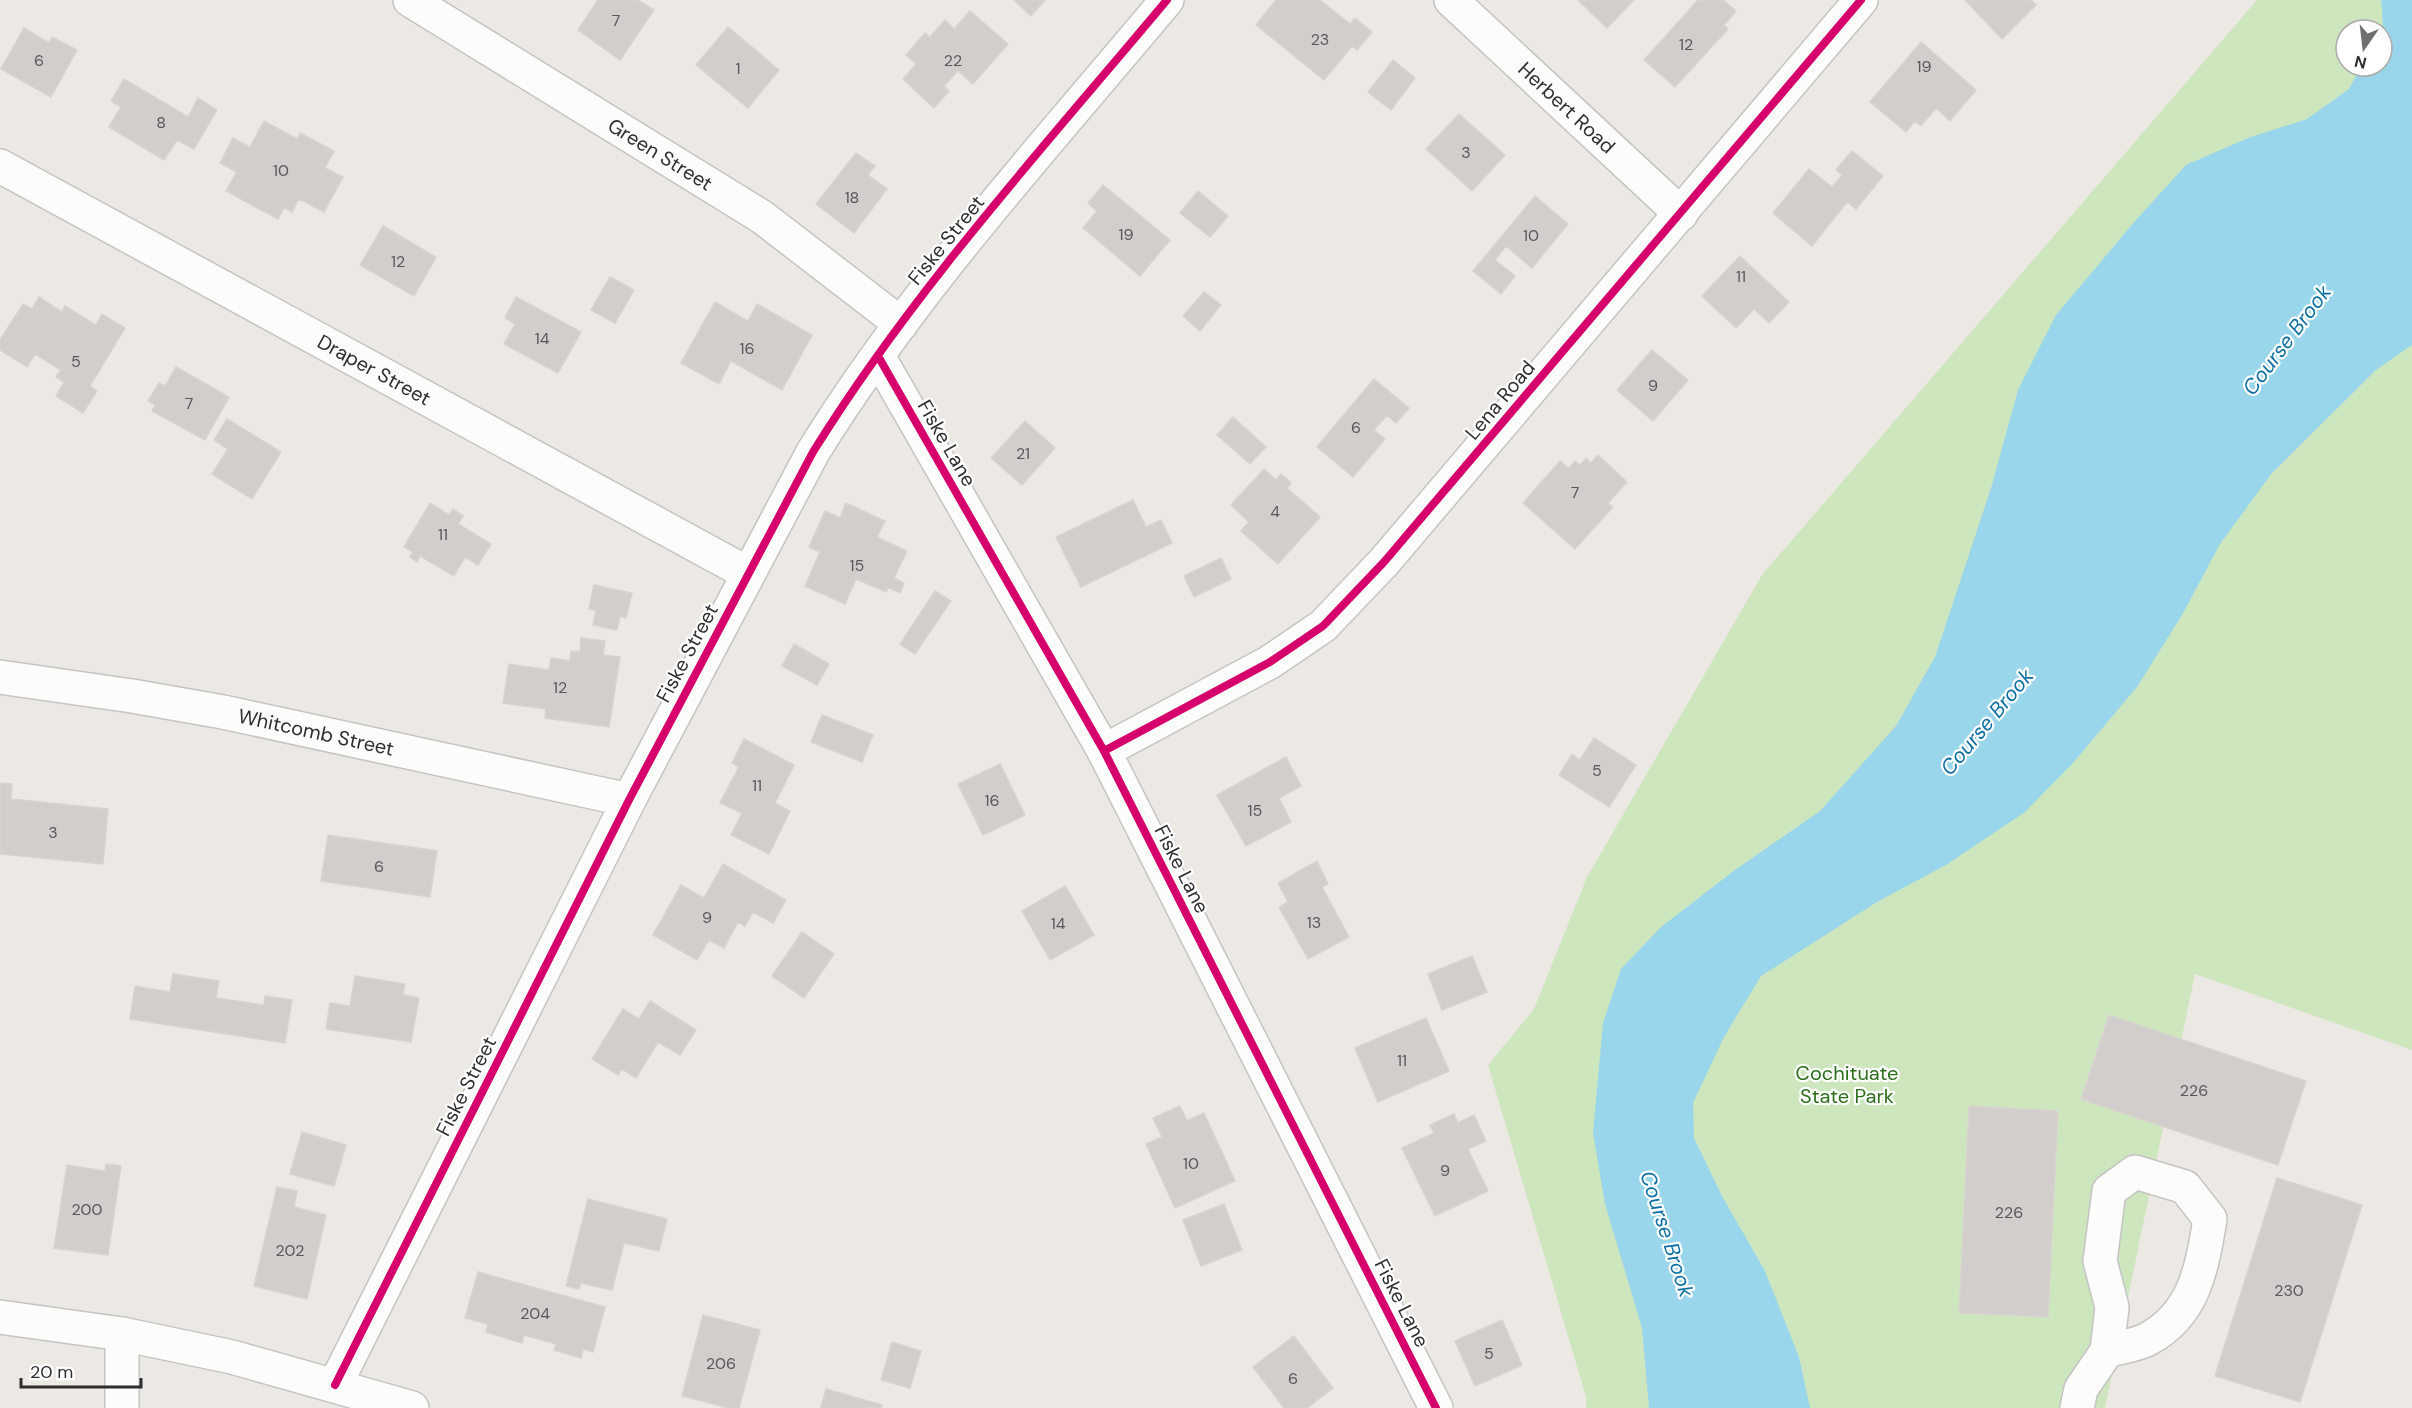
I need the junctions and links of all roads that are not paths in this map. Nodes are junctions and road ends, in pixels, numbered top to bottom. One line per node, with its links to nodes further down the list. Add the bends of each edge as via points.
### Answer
1 (410, 0): 7 (street, Green Street, via 762,217)
2 (1167, 0): 7 (street, Fiske Street, via 958,249)
3 (1451, 0): 6 (street, Herbert Road)
4 (1861, 0): 6 (street, Lena Road)
5 (0, 166): 9 (street, Draper Street)
6 (1681, 214): 11 (street, Lena Road, via 1384,562 1323,626 1270,662)
7 (901, 324): 8 (street, Fiske Street)
8 (878, 356): 9 (street, Fiske Street, via 813,452); 11 (street, Fiske Lane)
9 (747, 573): 12 (street, Fiske Street)
10 (0, 677): 12 (street, Whitcomb Street, via 223,712)
11 (1104, 751): 19 (street, Fiske Lane)
12 (628, 800): 16 (street, Fiske Street)
13 (0, 1317): 14 (street)
14 (122, 1334): 16 (street, via 232,1357); 17 (street)
15 (2107, 1351): 15 (street, via 2148,1340 2183,1312 2201,1273 2210,1219 2185,1187 2135,1172 2109,1191 2100,1261 2112,1307); 20 (street, via 2081,1389)
16 (335, 1385): 18 (street)
17 (122, 1408)
18 (412, 1408)
19 (1437, 1408)
20 (2076, 1408)

